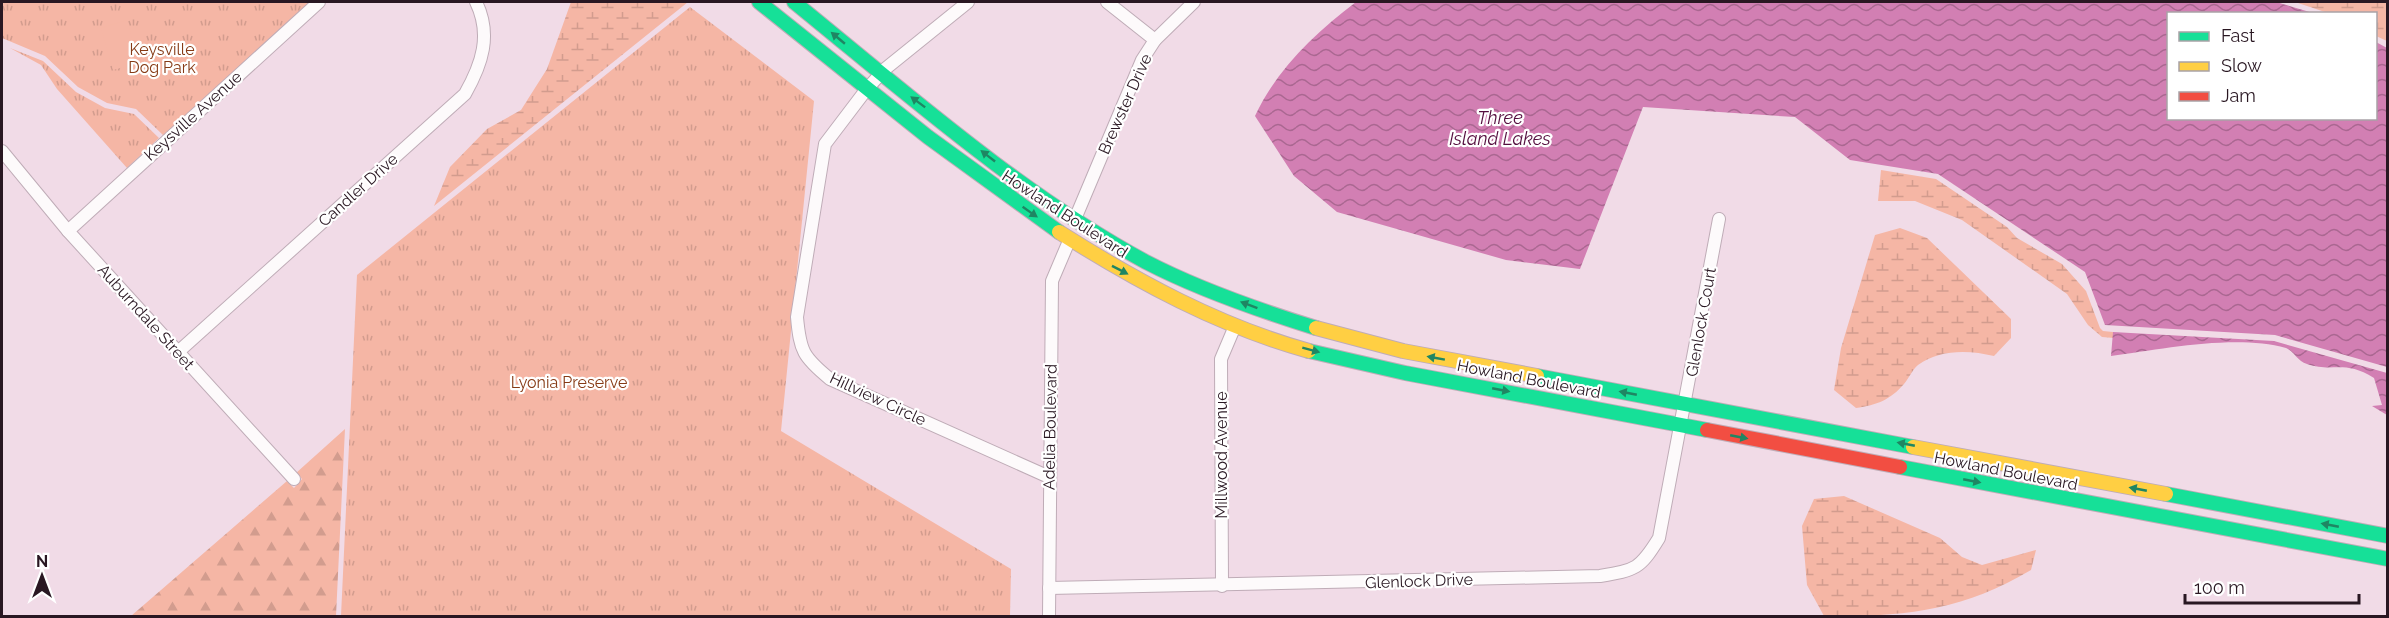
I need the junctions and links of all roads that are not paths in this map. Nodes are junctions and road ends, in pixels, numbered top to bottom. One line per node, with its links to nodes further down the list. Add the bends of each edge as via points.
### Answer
1 (319, 2): 14 (street, Keysville Avenue)
2 (476, 2): 18 (street, Candler Drive, via 484,30 484,48 479,69 465,94)
3 (759, 2): 10 (main road, Howland Boulevard)
4 (794, 2): 9 (main road, Howland Boulevard, one-way to 4)
5 (968, 2): 9 (street)
6 (1107, 2): 8 (street)
7 (1194, 2): 8 (street, Brewster Drive)
8 (1155, 40): 12 (street, Brewster Drive, via 1142,60)
9 (881, 74): 10 (street, Hillview Circle); 12 (main road, Howland Boulevard, one-way to 9, via 1026,186)
10 (866, 90): 16 (main road, Howland Boulevard, one-way to 16); 21 (street, Hillview Circle, via 825,144 797,317 800,346 813,365 830,379)
11 (2, 151): 14 (street, Auburndale Street)
12 (1076, 219): 15 (main road, Howland Boulevard)
13 (1719, 219): 19 (street, Glenlock Court)
14 (68, 231): 18 (street, Auburndale Street)
15 (1105, 237): 16 (main road); 19 (main road, Howland Boulevard, one-way to 15, via 1351,339 1270,314 1186,280)
16 (1069, 241): 17 (main road, Howland Boulevard, one-way to 17, via 1148,285); 21 (street, Adelia Boulevard, via 1053,281)
17 (1235, 326): 20 (main road, Howland Boulevard, one-way to 20, via 1358,363); 25 (street, Millwood Avenue, via 1221,359)
18 (178, 352): 22 (street, Auburndale Street)
19 (1686, 404): 20 (street, Glenlock Court); 23 (main road, Howland Boulevard, one-way to 19)
20 (1682, 426): 24 (main road, Howland Boulevard, one-way to 24); 25 (street, Glenlock Drive, via 1659,537 1643,563 1626,572 1600,576)
21 (1049, 477): 26 (street, Adelia Boulevard)
22 (294, 479)
23 (2388, 536)
24 (2388, 560)
25 (1222, 586): 26 (street, Glenlock Drive)
26 (1049, 588): 27 (street, Adelia Boulevard)
27 (1049, 616)

